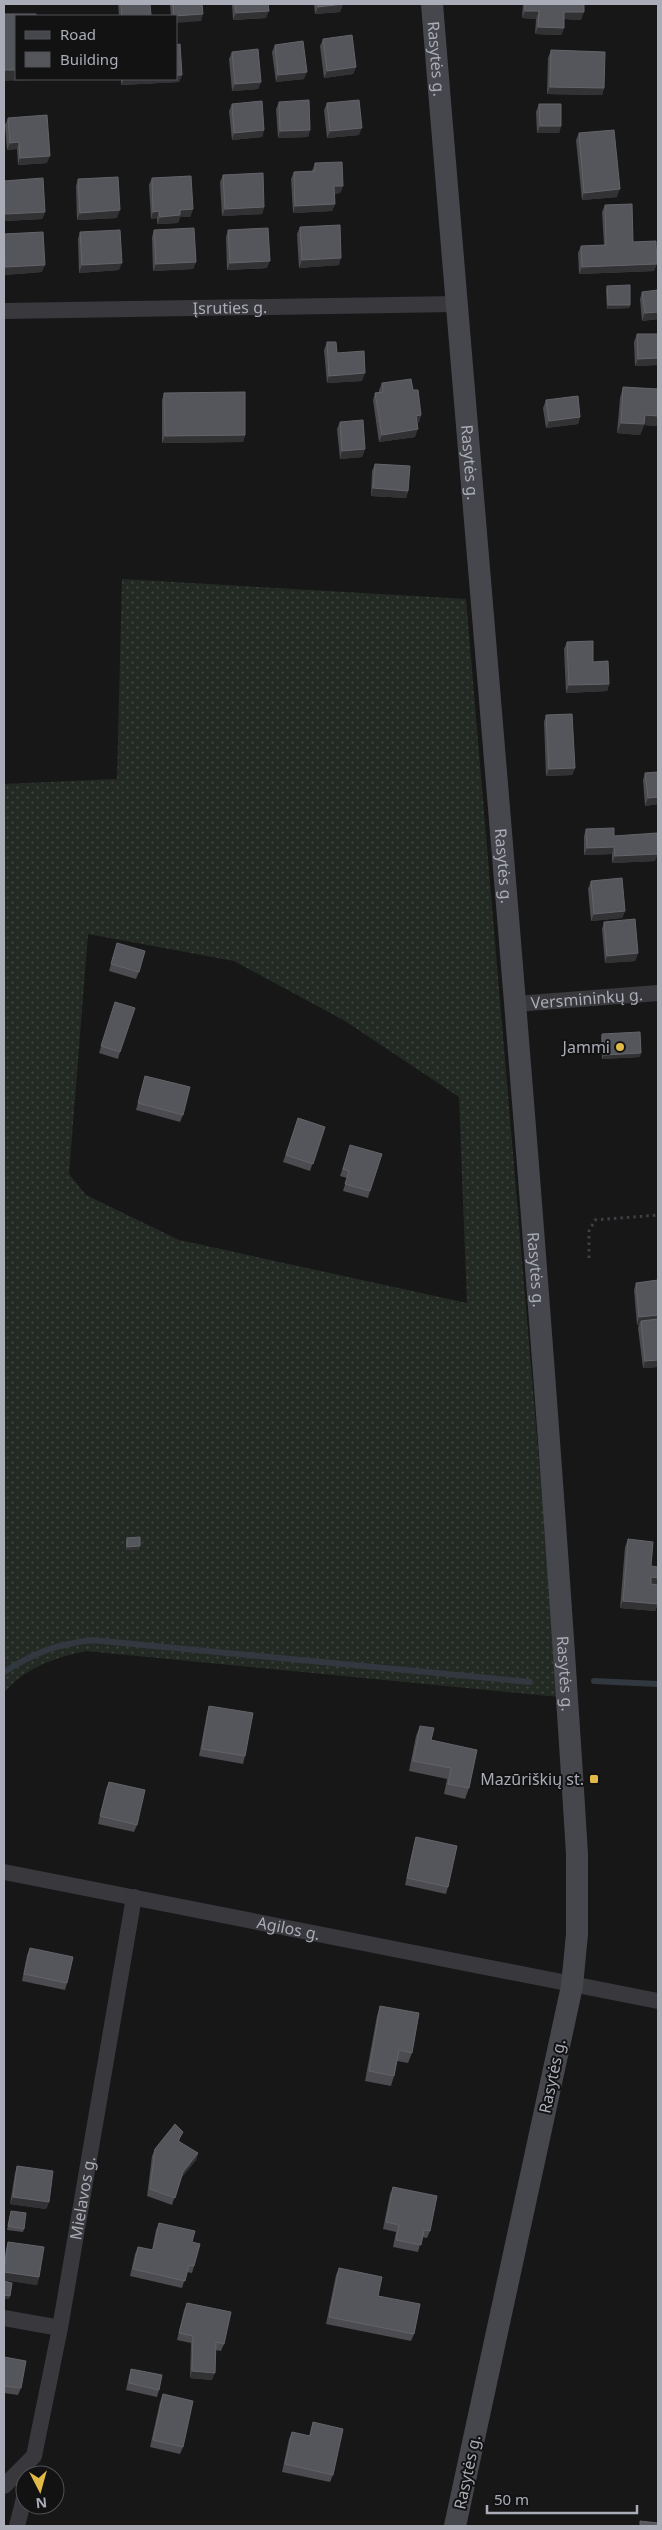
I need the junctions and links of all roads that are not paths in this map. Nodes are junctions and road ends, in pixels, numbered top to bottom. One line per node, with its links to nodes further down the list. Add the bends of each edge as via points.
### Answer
1 (432, 4): 2 (main road, Rasytės g.)
2 (456, 304): 3 (street, Įsruties g.); 5 (main road, Rasytės g.)
3 (4, 311)
4 (658, 993): 5 (street, Versmininkų g.)
5 (516, 1004): 8 (main road, Rasytės g., via 577,1854 577,1934)
6 (4, 1872): 7 (street, Agilos g.)
7 (134, 1897): 8 (street, Agilos g.); 11 (street, Mielavos g.)
8 (572, 1986): 9 (street, Agilos g.); 15 (main road, Rasytės g.)
9 (658, 2001)
10 (4, 2318): 11 (street)
11 (60, 2328): 12 (street, Mielavos g.)
12 (34, 2456): 13 (street, Mielavos g.); 14 (street)
13 (32, 2465)
14 (4, 2486)
15 (455, 2526)

